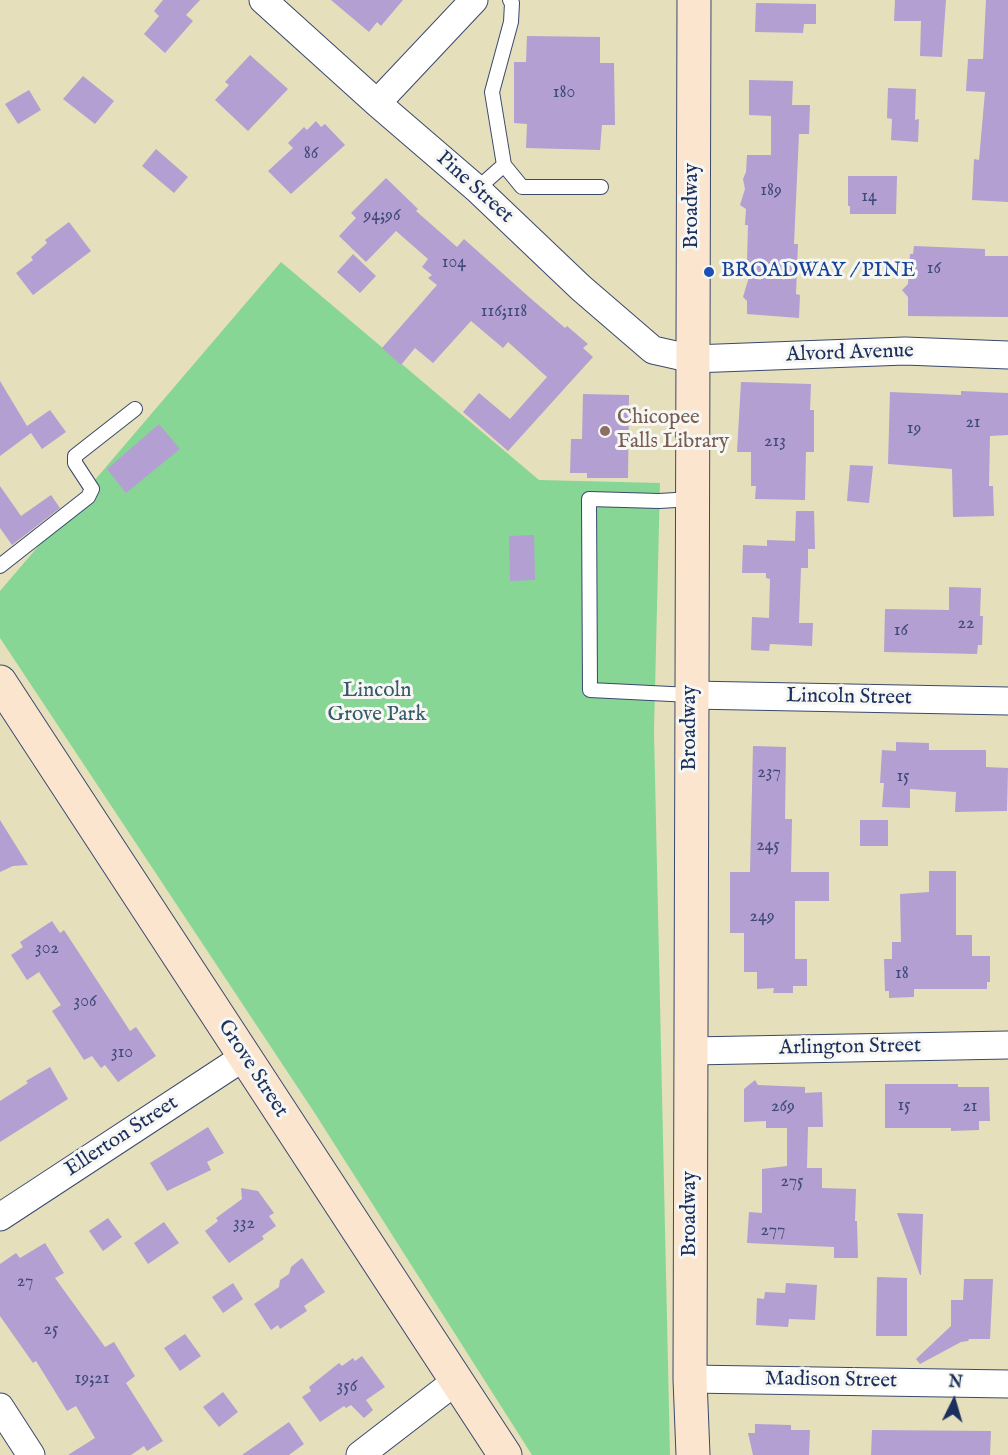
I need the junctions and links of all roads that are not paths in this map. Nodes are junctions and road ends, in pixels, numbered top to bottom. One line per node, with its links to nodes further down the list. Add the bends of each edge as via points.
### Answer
1 (263, 0): 5 (street, Pine Street)
2 (474, 0): 5 (street)
3 (694, 0): 10 (main road, Broadway)
4 (515, 1): 6 (lane, via 492,92)
5 (377, 103): 8 (street, Pine Street)
6 (504, 165): 7 (lane, via 522,187); 8 (lane)
7 (601, 187)
8 (477, 189): 10 (street, Pine Street, via 653,350)
9 (1008, 355): 10 (street, Alvord Avenue, via 905,351)
10 (693, 359): 12 (main road, Broadway)
11 (135, 409): 13 (lane, via 75,456 75,463 92,489 88,497)
12 (693, 499): 15 (main road, Broadway); 15 (lane, via 589,499 590,690)
13 (0, 566)
14 (0, 682): 19 (main road, Grove Street)
15 (691, 695): 16 (street, Lincoln Street); 18 (main road, Broadway)
16 (1008, 701)
17 (1008, 1045): 18 (street, Arlington Street)
18 (692, 1051): 21 (main road, Broadway)
19 (244, 1057): 20 (street, Ellerton Street); 22 (main road, Grove Street)
20 (0, 1217)
21 (690, 1379): 23 (street, Madison Street); 28 (main road, Broadway)
22 (456, 1381): 26 (street); 27 (main road, Grove Street)
23 (1008, 1384)
24 (0, 1407): 25 (street)
25 (31, 1455)
26 (360, 1455)
27 (505, 1455)
28 (693, 1455)

